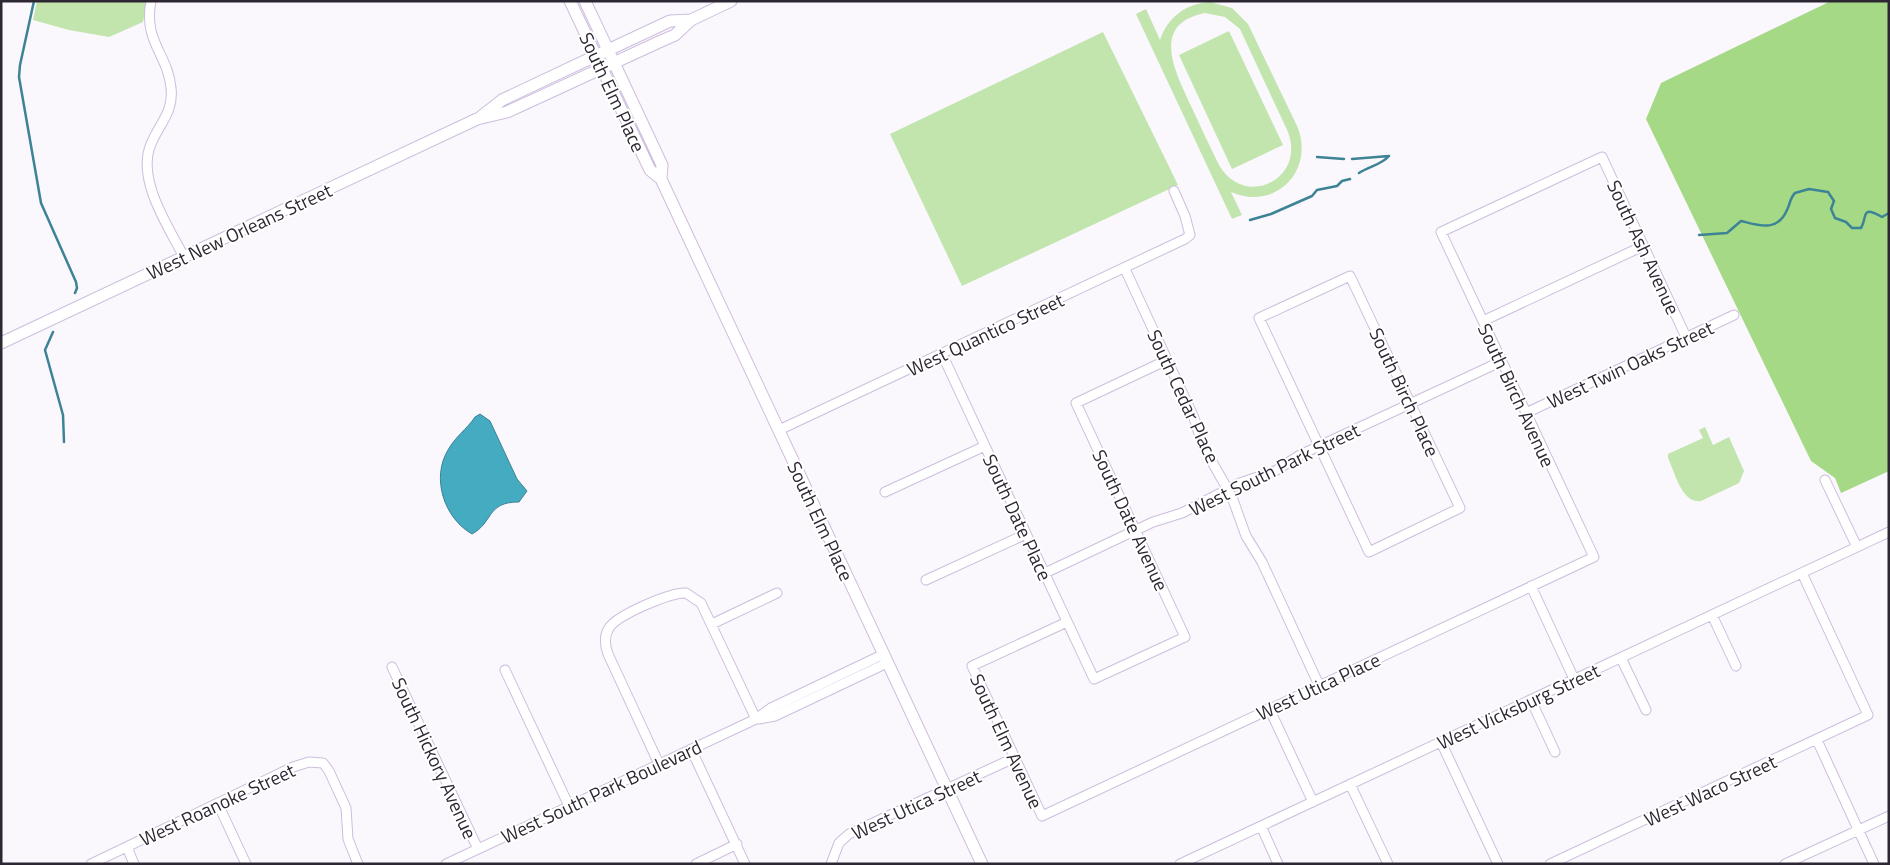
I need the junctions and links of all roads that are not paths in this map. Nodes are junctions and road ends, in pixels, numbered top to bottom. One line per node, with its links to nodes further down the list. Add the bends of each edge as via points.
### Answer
1 (151, 1): 15 (street, via 149,27 167,71 172,95 168,115 149,149 148,178)
2 (570, 1): 7 (main road, South Elm Place)
3 (585, 1): 6 (main road, South Elm Place)
4 (731, 1): 5 (main road, West New Orleans Street)
5 (692, 20): 6 (main road, West New Orleans Street, via 670,21); 8 (main road, West New Orleans Street, via 675,35)
6 (608, 50): 7 (main road, West New Orleans Street); 8 (main road, South Elm Place)
7 (595, 55): 9 (main road, South Elm Place); 10 (main road, West New Orleans Street, via 502,100)
8 (613, 62): 9 (main road, West New Orleans Street); 12 (main road, South Elm Place, via 662,165)
9 (601, 67): 10 (main road, West New Orleans Street, via 507,112); 12 (main road, South Elm Place, via 650,170)
10 (477, 119): 15 (main road, West New Orleans Street)
11 (1602, 158): 14 (street, South Ash Avenue); 18 (street, South Birch Avenue, via 1441,232)
12 (661, 179): 26 (main road, South Elm Place)
13 (1174, 191): 16 (street, West Quantico Street, via 1190,235)
14 (1642, 246): 18 (street); 19 (street, South Ash Avenue)
15 (184, 257): 20 (main road, West New Orleans Street)
16 (1125, 269): 21 (street, West Quantico Street); 22 (street, South Cedar Place)
17 (1734, 315): 19 (street, West Twin Oaks Street)
18 (1483, 321): 23 (street, South Birch Avenue)
19 (1686, 337): 25 (street, West Twin Oaks Street)
20 (1, 343)
21 (942, 354): 26 (street, West Quantico Street); 27 (street, South Date Place)
22 (1167, 360): 30 (street, South Cedar Place, via 1194,418 1203,446); 32 (street, South Date Avenue, via 1076,403)
23 (1502, 361): 24 (street, West South Park Street); 25 (street, South Birch Avenue)
24 (1410, 404): 28 (street, West South Park Street); 28 (street, South Birch Place, via 1460,508 1369,552); 28 (street, South Birch Place, via 1350,276 1259,318)
25 (1526, 413): 36 (street, South Birch Avenue)
26 (779, 430): 46 (main road, South Elm Place)
27 (985, 446): 31 (street); 34 (street, South Date Place)
28 (1318, 446): 30 (street, West South Park Street, via 1275,471)
29 (1825, 480): 35 (street)
30 (1227, 488): 32 (street, West South Park Street, via 1182,513); 52 (street, South Cedar Place, via 1246,536 1262,562)
31 (885, 492)
32 (1136, 531): 37 (street, West South Park Street); 50 (street, South Date Avenue, via 1185,637)
33 (1889, 532): 35 (street, West Vicksburg Street)
34 (1026, 534): 37 (street, South Date Place); 39 (street)
35 (1857, 547): 38 (street, West Vicksburg Street)
36 (1594, 558): 40 (street, West Utica Place)
37 (1045, 573): 43 (street, South Date Place)
38 (1802, 573): 42 (street, West Vicksburg Street); 57 (street, West Waco Street, via 1868,715)
39 (926, 580)
40 (1531, 586): 51 (street); 52 (street, West Utica Place)
41 (777, 593): 44 (street)
42 (1712, 615): 45 (street, West Vicksburg Street); 47 (street)
43 (1067, 622): 50 (street, South Date Place); 61 (street, South Elm Avenue, via 972,666)
44 (712, 624): 56 (street); 62 (street, via 701,603 686,593 670,595 616,621 608,629 605,638 608,654)
45 (1621, 658): 51 (street, West Vicksburg Street); 55 (street)
46 (886, 659): 56 (street, West South Park Boulevard, via 771,708); 64 (main road, South Elm Place)
47 (1736, 666)
48 (392, 667): 74 (street, South Hickory Avenue)
49 (504, 670): 67 (street)
50 (1094, 679)
51 (1574, 680): 53 (street, West Vicksburg Street)
52 (1319, 685): 54 (street, West Utica Place)
53 (1531, 700): 58 (street, West Vicksburg Street); 60 (street)
54 (1269, 708): 65 (street); 68 (street, West Utica Place)
55 (1646, 710)
56 (756, 719): 59 (street, West South Park Boulevard)
57 (1817, 740): 71 (street); 88 (street, West Waco Street)
58 (1441, 742): 63 (street, West Vicksburg Street); 87 (street)
59 (691, 749): 62 (street, West South Park Boulevard); 72 (street)
60 (1555, 752)
61 (1014, 758): 64 (street, West Utica Street); 68 (street, South Elm Avenue)
62 (659, 764): 67 (street, West South Park Boulevard)
63 (1350, 784): 65 (street, West Vicksburg Street); 86 (street)
64 (947, 789): 82 (street, West Utica Street, via 849,834 839,844); 83 (main road, South Elm Place)
65 (1313, 802): 70 (street, West Vicksburg Street)
66 (218, 804): 73 (street, West Roanoke Street); 77 (street); 78 (street, West Roanoke Street, via 293,767 322,763 346,808 348,839)
67 (569, 806): 74 (street, West South Park Boulevard)
68 (1042, 816)
69 (1889, 816): 71 (street)
70 (1260, 826): 84 (street, West Vicksburg Street); 85 (street)
71 (1858, 830): 89 (street); 90 (street)
72 (737, 844): 80 (street); 81 (street)
73 (126, 847): 75 (street, West Roanoke Street); 76 (street)
74 (478, 849): 79 (street, West South Park Boulevard)
75 (91, 864)
76 (134, 864)
77 (246, 864)
78 (358, 864)
79 (446, 864)
80 (696, 864)
81 (745, 864)
82 (831, 864)
83 (982, 864)
84 (1180, 864)
85 (1278, 864)
86 (1388, 864)
87 (1498, 864)
88 (1550, 864)
89 (1786, 864)
90 (1874, 864)

